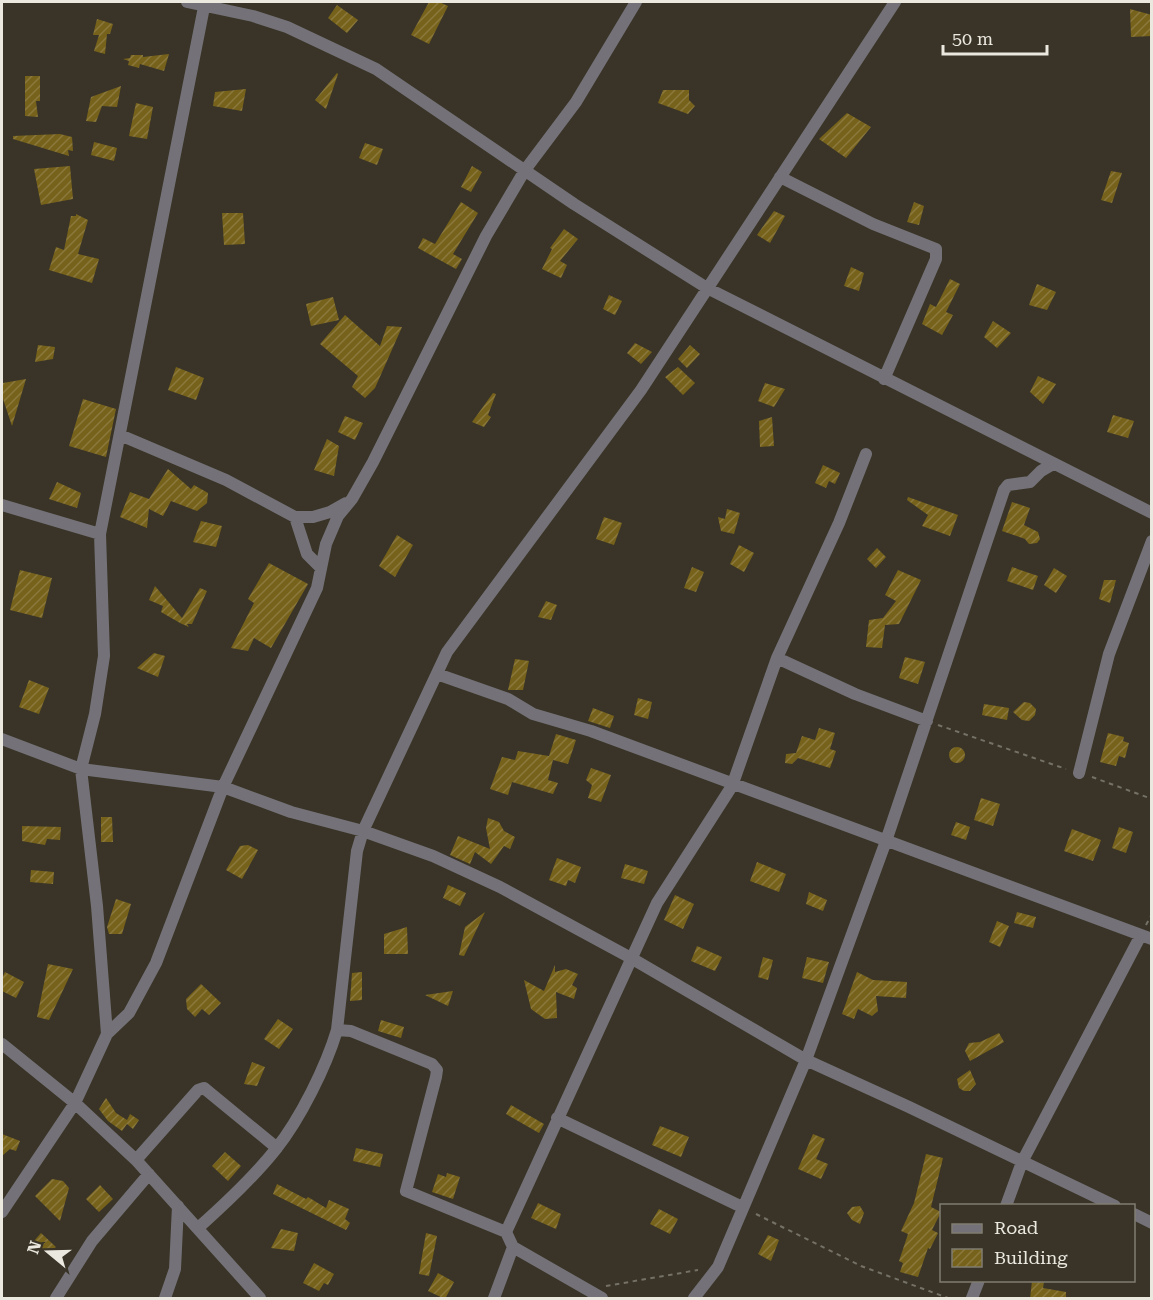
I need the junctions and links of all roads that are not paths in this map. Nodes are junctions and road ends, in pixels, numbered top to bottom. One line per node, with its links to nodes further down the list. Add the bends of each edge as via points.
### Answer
1 (187, 2): 4 (street)
2 (636, 2): 5 (street, via 576,102)
3 (895, 2): 6 (street)
4 (204, 3): 5 (street, via 287,27 376,69); 9 (street)
5 (525, 170): 7 (street); 12 (street, via 486,236)
6 (780, 177): 7 (street); 8 (street, via 873,224 936,249 936,258)
7 (707, 288): 8 (street); 20 (street, via 641,390 447,652)
8 (884, 379): 11 (street)
9 (120, 435): 15 (street, via 216,475); 16 (street)
10 (866, 454): 19 (street)
11 (1053, 464): 14 (street); 21 (street, via 1030,482 1008,485 1004,490)
12 (352, 499): 15 (street, via 322,515); 18 (street, via 339,516)
13 (2, 505): 16 (street)
14 (1152, 513)
15 (295, 516): 18 (street, via 307,554)
16 (100, 534): 23 (street, via 104,656)
17 (1152, 541): 24 (street, via 1109,654)
18 (320, 567): 26 (street, via 322,575 317,588)
19 (777, 658): 21 (street); 25 (street)
20 (437, 674): 25 (street, via 508,699 533,714 591,731); 27 (street)
21 (927, 721): 28 (street)
22 (2, 739): 23 (street)
23 (81, 769): 26 (street); 32 (street)
24 (1079, 773)
25 (732, 786): 28 (street); 30 (street, via 657,903)
26 (223, 787): 27 (street, via 291,812); 32 (street, via 156,963 129,1012)
27 (363, 831): 30 (street, via 433,856 500,887); 31 (street, via 357,850)
28 (886, 842): 29 (street); 34 (street)
29 (1146, 937): 39 (street)
30 (631, 958): 34 (street); 36 (street)
31 (337, 1030): 37 (street, via 324,1065); 49 (street, via 351,1031 432,1064 436,1077 406,1191)
32 (107, 1034): 35 (street)
33 (2, 1044): 35 (street)
34 (806, 1060): 39 (street); 44 (street)
35 (75, 1103): 38 (street); 45 (street)
36 (556, 1118): 44 (street); 49 (street)
37 (277, 1148): 38 (street, via 204,1088); 48 (street)
38 (136, 1160): 40 (street)
39 (1022, 1162): 41 (street); 42 (street)
40 (149, 1174): 43 (street); 52 (street, via 92,1241)
41 (1007, 1204)
42 (1111, 1204)
43 (178, 1206): 48 (street); 53 (street, via 175,1269)
44 (742, 1207): 57 (street, via 718,1267)
45 (2, 1212)
46 (1135, 1214): 47 (street)
47 (1152, 1223)
48 (198, 1228): 54 (street)
49 (506, 1232): 50 (street)
50 (513, 1246): 55 (street); 56 (street)
51 (979, 1282): 58 (street)
52 (56, 1299)
53 (165, 1299)
54 (260, 1299)
55 (494, 1299)
56 (602, 1299)
57 (694, 1299)
58 (972, 1299)

